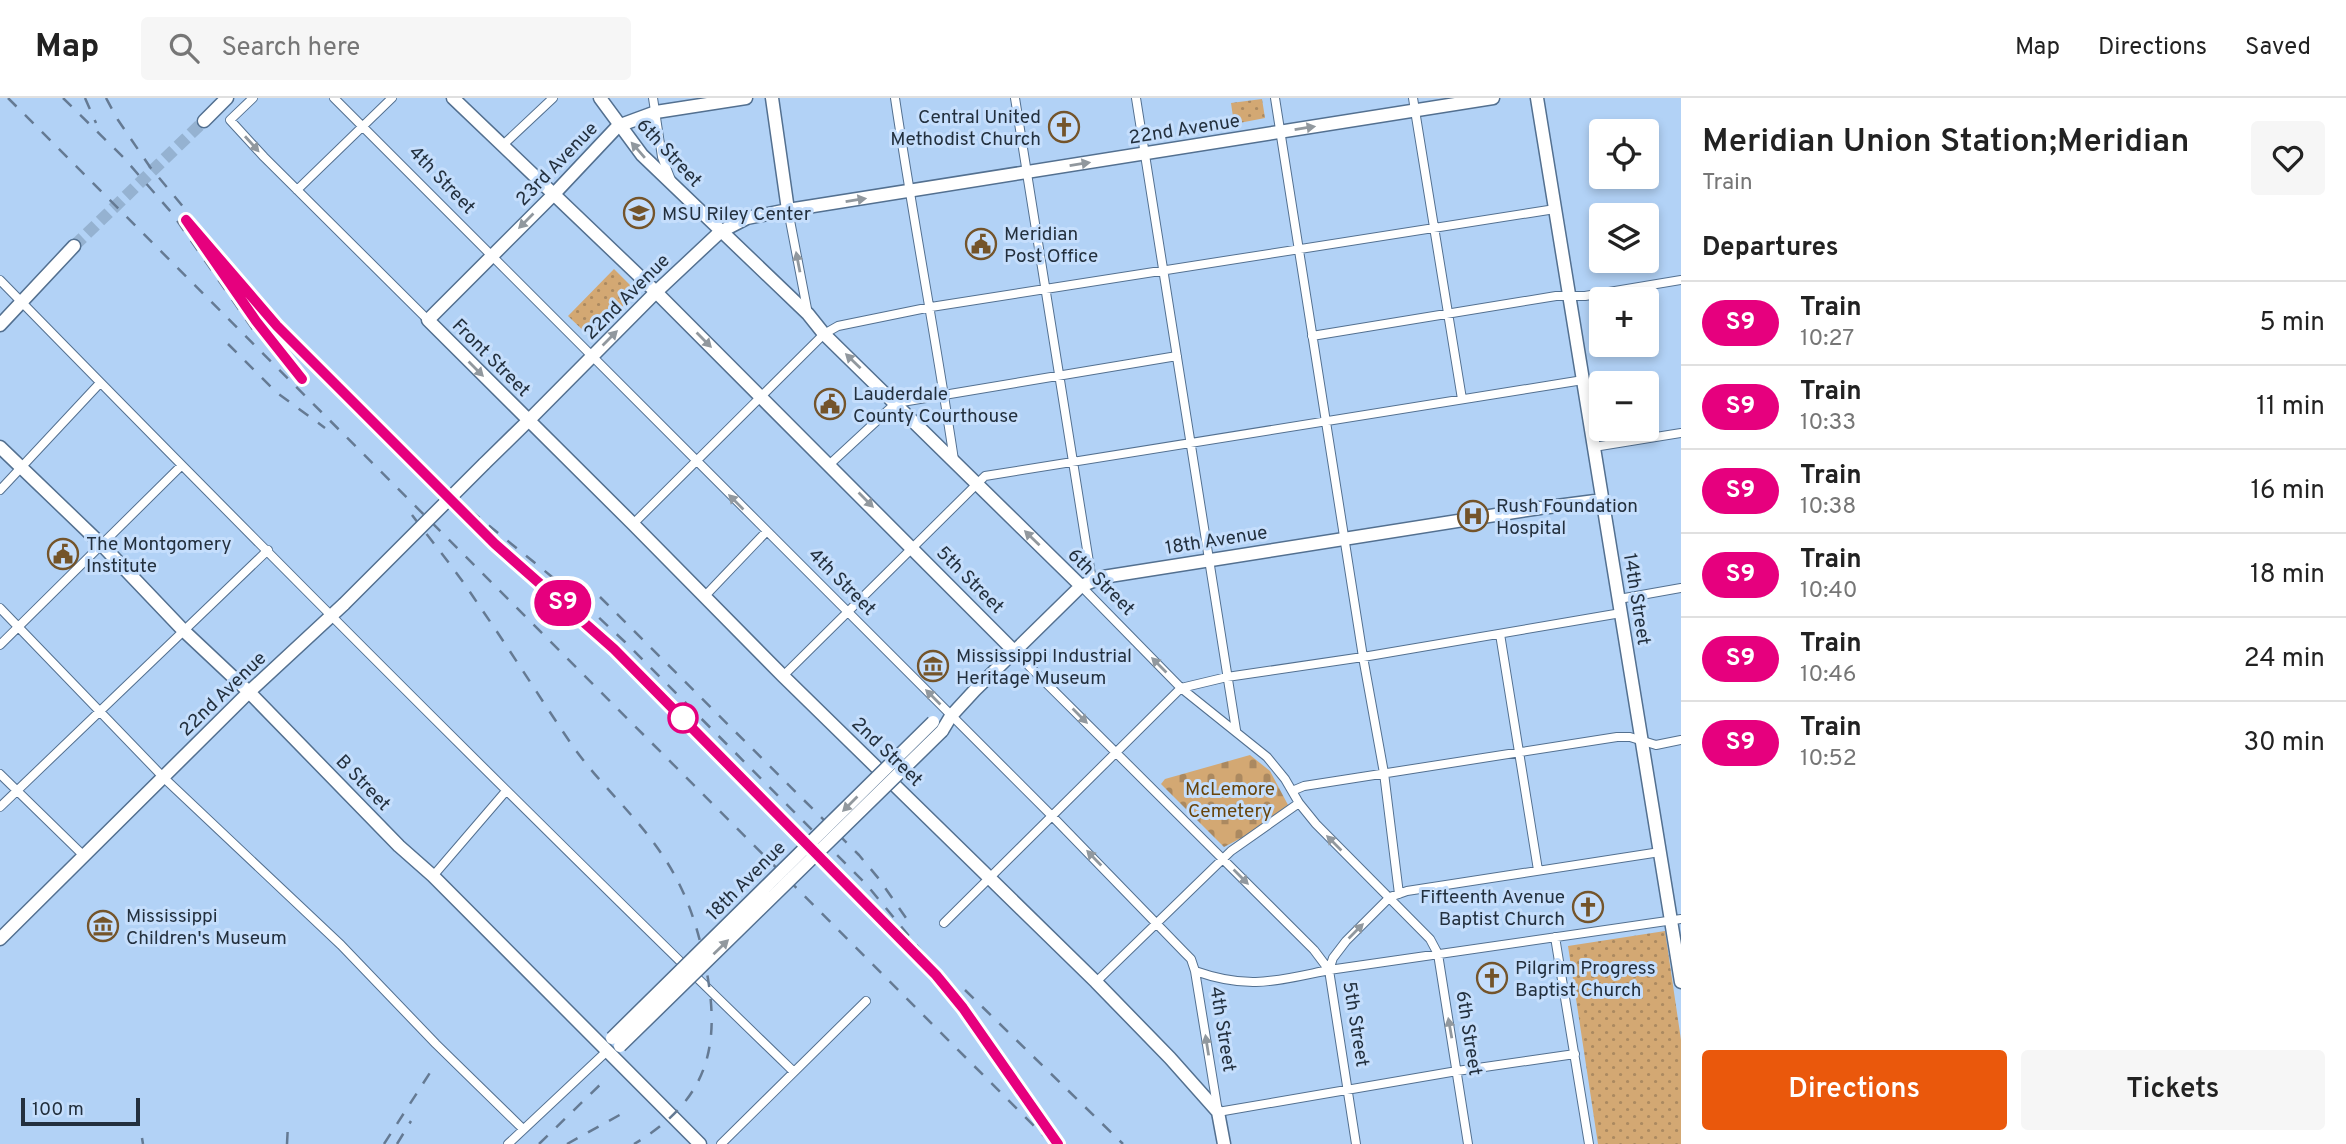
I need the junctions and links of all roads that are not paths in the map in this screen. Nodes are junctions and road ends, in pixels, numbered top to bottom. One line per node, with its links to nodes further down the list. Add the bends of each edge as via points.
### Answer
1 (227, 98): 19 (main road)
2 (253, 98): 27 (street, one-way to 27, via 230,120)
3 (334, 98): 20 (street, 4th Street)
4 (392, 98): 20 (street)
5 (453, 98): 23 (main road, 5th Street)
6 (553, 98): 23 (street)
7 (600, 98): 21 (main road, 6th Street)
8 (653, 98): 18 (street)
9 (746, 98): 18 (main road, 23rd Avenue)
10 (772, 98): 31 (main road)
11 (895, 98): 28 (street)
12 (1015, 98): 25 (street)
13 (1136, 98): 24 (street)
14 (1275, 98): 22 (street)
15 (1493, 98): 17 (main road, 22nd Avenue)
16 (1537, 98): 30 (main road, 14th Street)
17 (1414, 104): 22 (main road, 22nd Avenue, one-way to 17); 32 (street)
18 (656, 112): 21 (main road, 23rd Avenue); 26 (street, via 662,157)
19 (204, 121)
20 (364, 125): 27 (street); 36 (street, 4th Street)
21 (618, 126): 26 (main road, 6th Street, one-way to 21); 29 (main road, 23rd Avenue)
22 (1280, 132): 24 (main road, 22nd Avenue); 35 (street)
23 (502, 146): 29 (main road, 5th Street)
24 (1144, 154): 25 (main road, 22nd Avenue, one-way to 24); 37 (street)
25 (1027, 172): 28 (main road, 22nd Avenue); 40 (street)
26 (672, 184): 33 (main road, 6th Street)
27 (297, 190): 47 (street)
28 (909, 191): 31 (main road, 22nd Avenue, one-way to 28); 44 (street)
29 (553, 195): 36 (main road, 23rd Avenue, one-way to 36); 41 (main road, 5th Street)
30 (1555, 209): 32 (street); 42 (main road, 14th Street)
31 (788, 210): 33 (main road, 22nd Avenue, via 747,218); 45 (street, one-way to 31)
32 (1434, 228): 35 (street); 46 (street)
33 (720, 232): 41 (main road, 22nd Avenue); 45 (main road, 6th Street)
34 (75, 246): 43 (main road)
35 (1299, 250): 37 (street); 50 (street)
36 (492, 256): 47 (main road, 23rd Avenue); 51 (street, 4th Street)
37 (1163, 271): 40 (street); 52 (street)
38 (0, 280): 43 (street)
39 (1681, 280): 42 (street)
40 (1046, 289): 44 (street); 53 (street)
41 (656, 292): 51 (main road, 22nd Avenue, one-way to 41); 57 (main road, 5th Street, one-way to 57)
42 (1569, 296): 46 (street); 54 (main road, 14th Street)
43 (22, 302): 48 (main road); 55 (street)
44 (931, 307): 49 (street, via 838,326); 56 (street)
45 (808, 314): 49 (main road, 6th Street)
46 (1448, 314): 50 (street); 58 (street)
47 (428, 320): 60 (main road, Front Street, one-way to 60)
48 (0, 325)
49 (824, 334): 57 (street); 59 (main road, 6th Street, one-way to 49)
50 (1312, 336): 61 (street)
51 (592, 356): 60 (main road, 22nd Avenue); 66 (street, 4th Street)
52 (1177, 356): 53 (street); 63 (street)
53 (1059, 375): 56 (street); 67 (street)
54 (1583, 380): 58 (street); 65 (main road, 14th Street)
55 (100, 383): 70 (street); 71 (street)
56 (944, 394): 59 (street); 68 (street)
57 (760, 397): 66 (street); 69 (main road, 5th Street)
58 (1462, 399): 61 (street)
59 (896, 403): 68 (main road, 6th Street); 69 (street)
60 (528, 421): 75 (main road, 2nd Street); 89 (main road, 22nd Avenue, bridge)
61 (1326, 421): 63 (street); 77 (street)
62 (1681, 433): 65 (street)
63 (1191, 442): 67 (street); 81 (street)
64 (0, 447): 71 (main road, B Street)
65 (1594, 447): 74 (main road, 14th Street)
66 (695, 461): 75 (street); 76 (street, 4th Street, one-way to 66)
67 (1073, 461): 72 (street, via 985,475); 82 (street)
68 (955, 463): 72 (main road, 6th Street)
69 (830, 464): 79 (main road, 5th Street, one-way to 79)
70 (181, 466): 78 (street); 80 (street)
71 (20, 469): 73 (street); 78 (main road, B Street)
72 (975, 483): 79 (street); 82 (main road, 6th Street, one-way to 72)
73 (0, 490)
74 (1602, 500): 77 (main road, 18th Avenue); 85 (main road, 14th Street)
75 (633, 523): 84 (main road, 2nd Street)
76 (766, 532): 84 (street); 87 (street, 4th Street)
77 (1344, 538): 81 (main road, 18th Avenue); 95 (street)
78 (102, 545): 90 (street); 91 (main road, B Street)
79 (911, 547): 87 (street); 94 (main road, 5th Street)
80 (268, 550): 89 (street); 91 (street)
81 (1210, 559): 82 (main road, 18th Avenue); 97 (street)
82 (1086, 583): 94 (main road, 18th Avenue); 98 (street, 6th Street, one-way to 82)
83 (1681, 588): 85 (street)
84 (705, 597): 96 (main road, 2nd Street)
85 (1619, 599): 88 (main road, 14th Street)
86 (0, 608): 90 (street)
87 (847, 611): 96 (street); 101 (street, 4th Street, one-way to 87)
88 (1621, 613): 92 (street); 104 (main road, 14th Street)
89 (332, 616): 99 (main road, 22nd Avenue); 111 (street)
90 (19, 626): 93 (street); 100 (street)
91 (183, 630): 99 (main road, B Street); 100 (street)
92 (1500, 634): 95 (street); 105 (street)
93 (0, 645)
94 (1014, 650): 101 (main road, 18th Avenue); 106 (street, 5th Street, one-way to 106)
95 (1363, 657): 97 (street); 107 (street)
96 (783, 676): 121 (main road, 2nd Street)
97 (1227, 677): 98 (street); 102 (street)
98 (1181, 688): 102 (street, 6th Street); 106 (street)
99 (249, 692): 109 (main road, 22nd Avenue); 120 (main road, B Street)
100 (98, 712): 109 (street); 110 (street)
101 (951, 716): 115 (street, 4th Street); 134 (main road, 18th Avenue, bridge)
102 (1236, 730): 112 (street, 6th Street, via 1276,767)
103 (1681, 740): 104 (street, via 1656,745)
104 (1642, 741): 105 (street, via 1617,737); 116 (main road, 14th Street)
105 (1519, 752): 107 (street); 119 (street)
106 (1116, 753): 115 (street); 118 (street, 5th Street)
107 (1384, 773): 112 (street); 122 (street)
108 (0, 774): 110 (street)
109 (164, 778): 117 (main road, 22nd Avenue); 140 (street, via 341,945)
110 (17, 791): 114 (street); 117 (street)
111 (506, 791): 120 (street); 137 (street)
112 (1292, 791): 113 (street, 6th Street)
113 (1299, 803): 118 (street); 122 (street, 6th Street, one-way to 113)
114 (0, 807)
115 (1052, 816): 121 (street); 125 (street, 4th Street, one-way to 115)
116 (1660, 852): 119 (street); 123 (main road, 14th Street)
117 (83, 855): 127 (main road, 22nd Avenue)
118 (1224, 860): 125 (street); 129 (street, 5th Street, one-way to 129)
119 (1538, 870): 122 (street)
120 (433, 876): 134 (main road, B Street)
121 (990, 877): 124 (street); 131 (main road, 2nd Street)
122 (1394, 895): 128 (street, 6th Street); 129 (street, one-way to 122, via 1338,950)
123 (1676, 920): 126 (street); 132 (main road, 14th Street)
124 (944, 923)
125 (1157, 923): 130 (street, 4th Street, via 1191,960); 131 (street)
126 (1555, 937): 128 (street); 135 (street)
127 (0, 938)
128 (1438, 954): 129 (street); 136 (street, 6th Street, one-way to 128)
129 (1329, 970): 130 (street, via 1251,983); 138 (street, 5th Street)
130 (1195, 971): 139 (street, 4th Street, one-way to 130)
131 (1096, 982): 139 (main road, 2nd Street)
132 (1681, 982)
133 (866, 1001): 137 (street)
134 (606, 1052): 140 (street, 18th Avenue); 142 (main road, B Street)
135 (1575, 1054): 136 (street); 147 (street)
136 (1457, 1071): 138 (street); 146 (street, 6th Street)
137 (794, 1072): 143 (street)
138 (1348, 1090): 139 (street); 145 (street, 5th Street)
139 (1218, 1112): 144 (main road, 4th Street)
140 (523, 1129): 141 (street, 18th Avenue)
141 (508, 1144)
142 (699, 1144)
143 (721, 1144)
144 (1224, 1144)
145 (1356, 1144)
146 (1468, 1144)
147 (1589, 1144)

